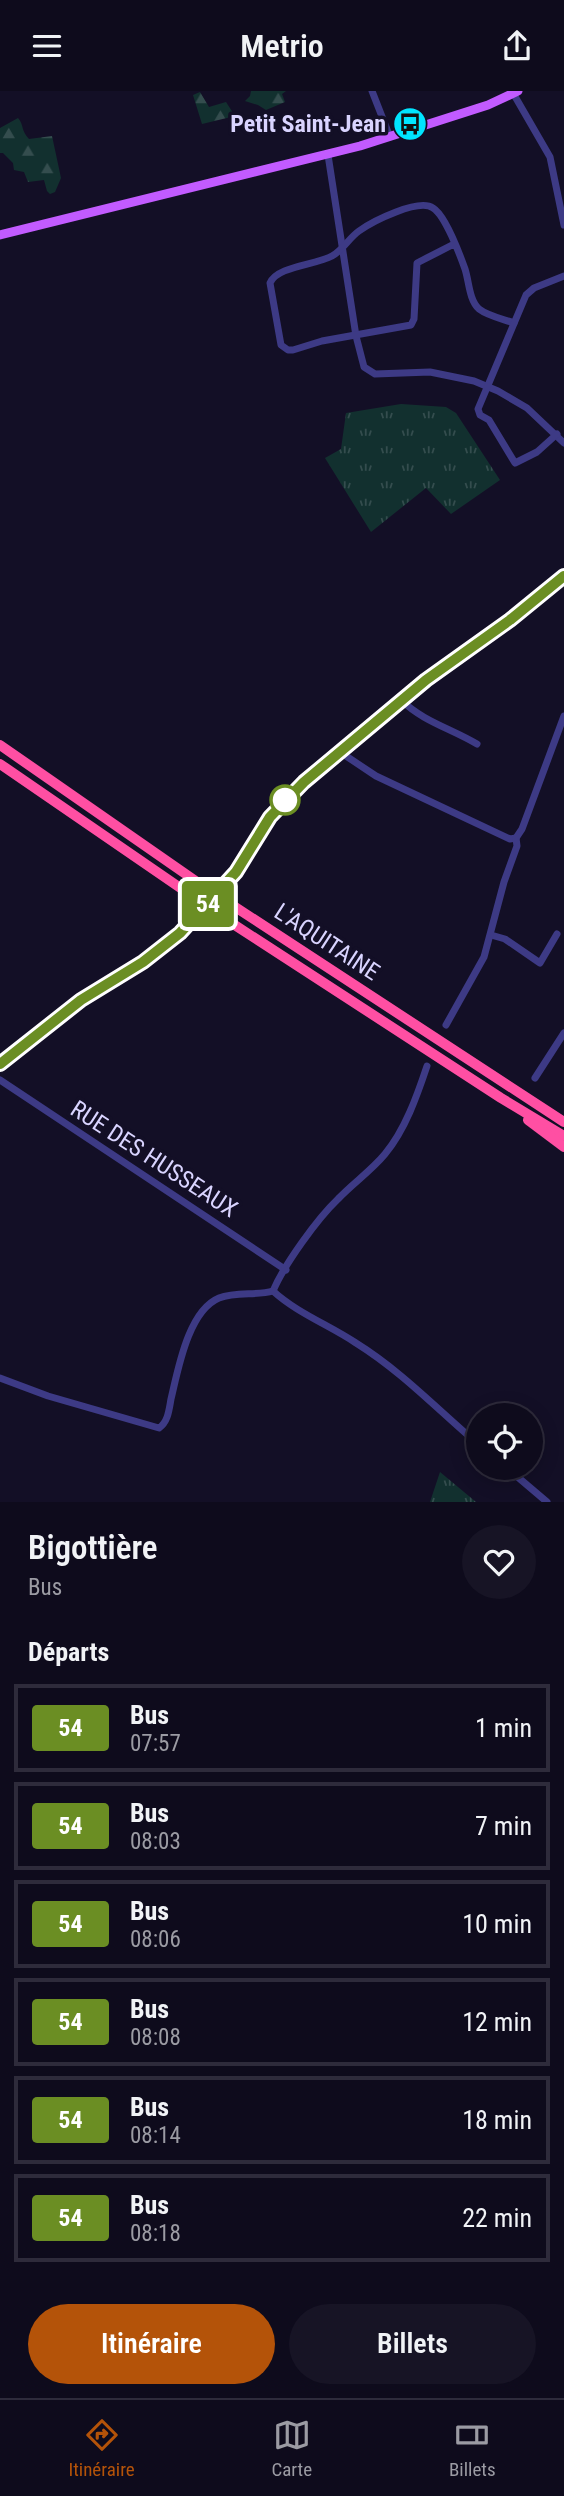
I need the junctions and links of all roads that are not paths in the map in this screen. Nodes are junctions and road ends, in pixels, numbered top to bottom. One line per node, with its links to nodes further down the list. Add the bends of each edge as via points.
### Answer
1 (373, 91): 3 (street)
2 (515, 92): 3 (main road); 5 (street)
3 (392, 136): 4 (main road)
4 (328, 155): 8 (main road); 10 (street)
5 (555, 175): 6 (street); 7 (street)
6 (564, 176)
7 (564, 225)
8 (0, 235)
9 (454, 244): 10 (street, via 440,214 422,204 363,228); 12 (street, via 475,303 482,311); 13 (street, via 417,264 411,325)
10 (342, 247): 13 (street); 13 (street, via 332,256 272,278 279,341 283,348 293,350)
11 (564, 277): 12 (street, via 530,291)
12 (514, 324): 14 (street)
13 (356, 336): 14 (street, via 361,362 372,373 442,373)
14 (487, 386): 15 (street, via 527,408); 15 (street, via 478,411 489,419 515,463 537,452)
15 (556, 434): 16 (street)
16 (564, 443)
17 (564, 576): 18 (street)
18 (401, 700): 20 (street, via 428,722); 22 (street)
19 (564, 716): 24 (street)
20 (477, 744)
21 (0, 745): 34 (highway, L'AQUITAINE, via 227,902)
22 (340, 752): 24 (street, via 376,776 507,838); 29 (street, bridge, via 275,811 229,880 191,922 158,951 81,1000)
23 (0, 764): 33 (highway, L'AQUITAINE, via 227,920)
24 (516, 838): 26 (street)
25 (557, 934): 26 (street, via 540,963 505,939)
26 (491, 936): 27 (street, via 475,976)
27 (446, 1025)
28 (564, 1033): 31 (street)
29 (0, 1063)
30 (427, 1066): 37 (street, via 392,1146 334,1203)
31 (535, 1079)
32 (0, 1080): 37 (street, RUE DES HUSSEAUX)
33 (501, 1098): 35 (highway, L'AQUITAINE); 36 (highway)
34 (564, 1122)
35 (564, 1136)
36 (564, 1147)
37 (286, 1270): 38 (street)
38 (273, 1291): 39 (street, via 227,1296 205,1310 186,1343 167,1418 159,1428); 40 (street, via 357,1343)
39 (0, 1378)
40 (466, 1433)
41 (521, 1480): 42 (street)
42 (547, 1502)

